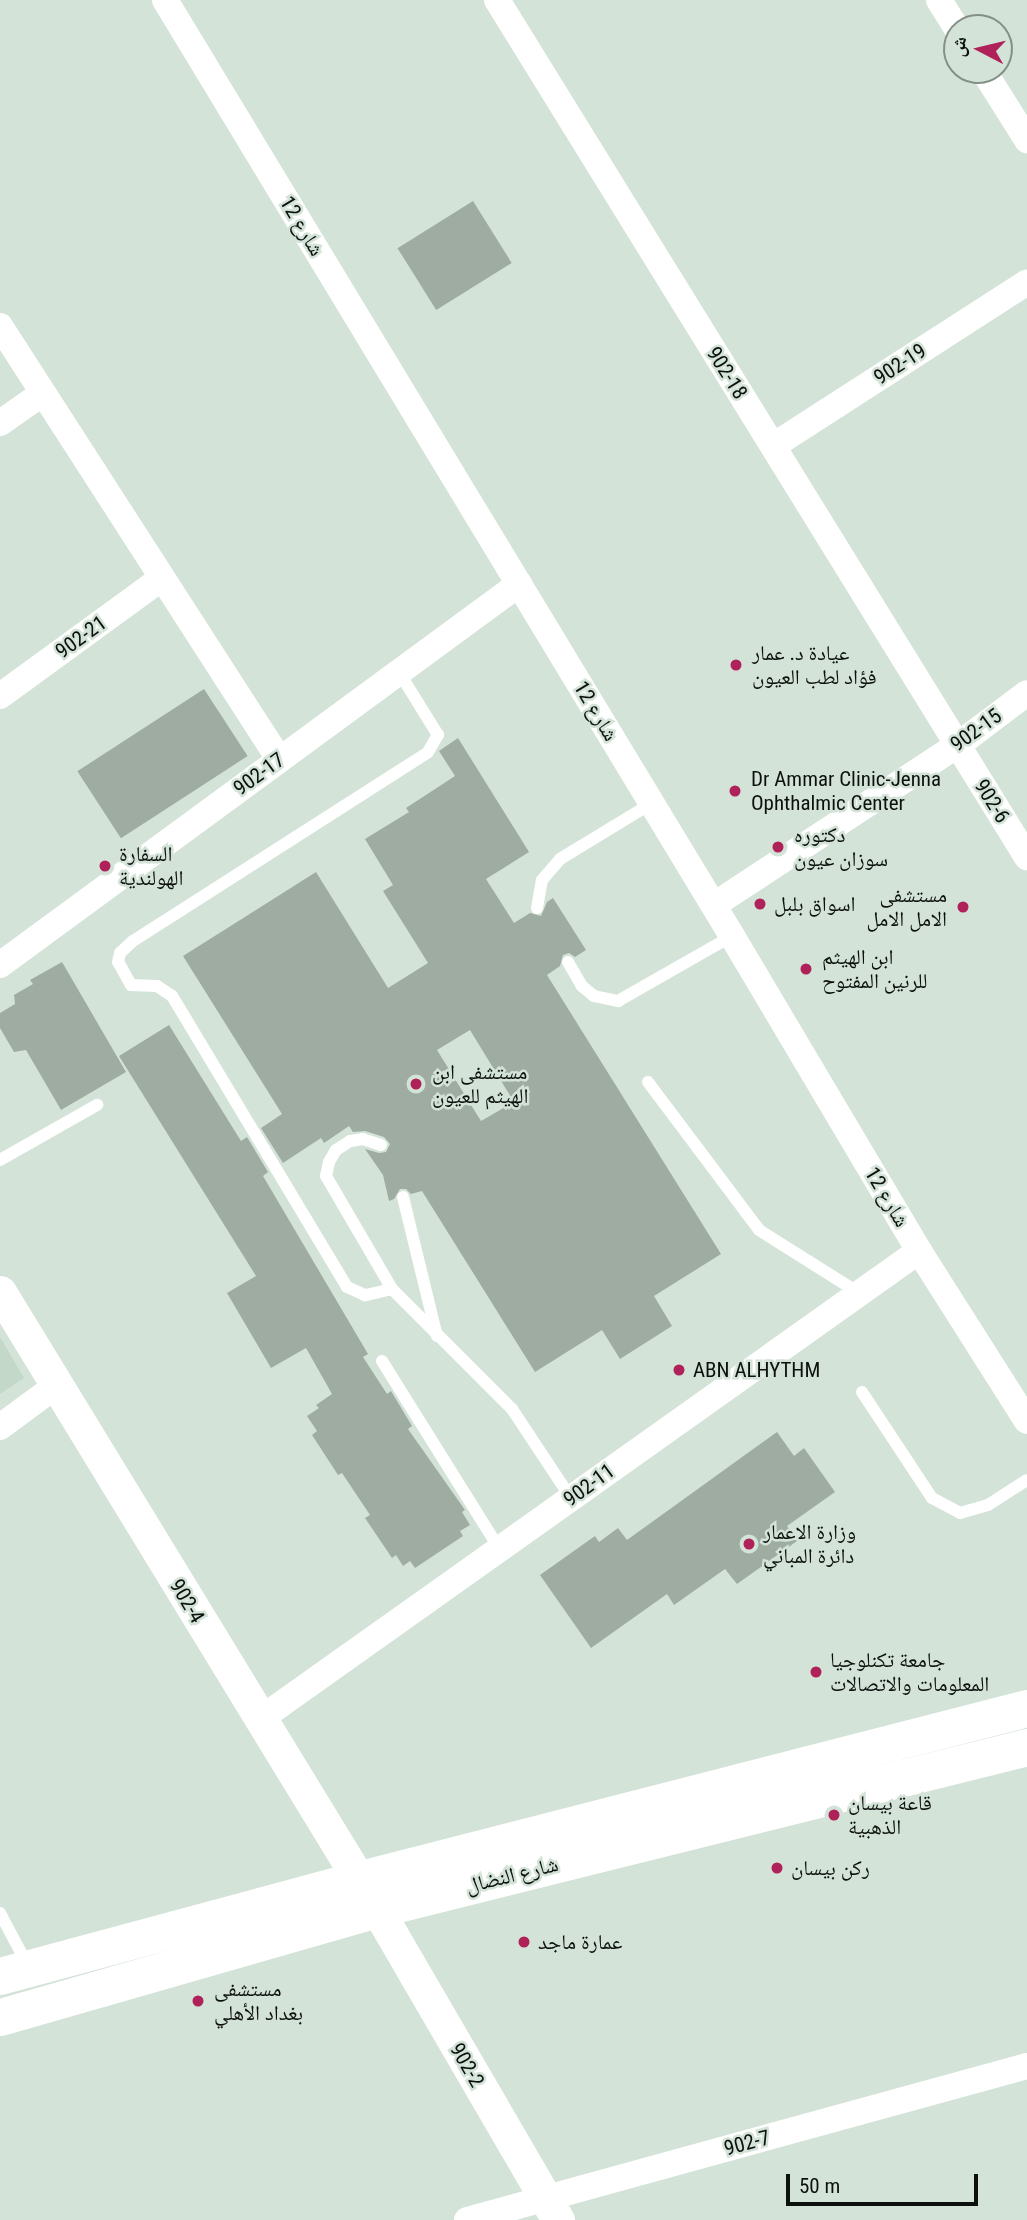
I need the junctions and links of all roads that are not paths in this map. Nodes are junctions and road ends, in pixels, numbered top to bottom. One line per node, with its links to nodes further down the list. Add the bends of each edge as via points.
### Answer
1 (165, 0): 11 (street, شارع 12)
2 (497, 0): 9 (street, 902-18)
3 (992, 84): 4 (street)
4 (1027, 140)
5 (1027, 282): 9 (street, 902-19)
6 (0, 326): 7 (street)
7 (43, 393): 8 (street); 10 (street)
8 (0, 423)
9 (772, 446): 15 (street, 902-18)
10 (162, 578): 14 (street, 902-21); 16 (street)
11 (519, 584): 12 (street, 902-17); 17 (street, شارع 12)
12 (399, 672): 16 (street, 902-17); 30 (lane, via 438,735 428,752 133,941 120,953 118,962 131,985 156,986 172,996 346,1287 365,1295)
13 (1027, 693): 15 (street, 902-15)
14 (0, 696)
15 (958, 745): 18 (street, 902-6); 19 (street, 902-15)
16 (279, 759): 23 (street, 902-17)
17 (652, 803): 19 (street, شارع 12); 20 (lane, via 560,859 542,880)
18 (1027, 857)
19 (714, 905): 21 (street, شارع 12)
20 (537, 908)
21 (733, 936): 22 (lane, via 618,1001 594,996); 29 (street, شارع 12)
22 (568, 962)
23 (0, 965)
24 (648, 1082): 32 (lane, via 759,1230)
25 (97, 1105): 27 (lane)
26 (381, 1145): 30 (lane, via 363,1139 350,1141 329,1161 326,1176)
27 (0, 1160)
28 (403, 1197): 33 (lane)
29 (919, 1251): 32 (street, 902-11); 37 (street, شارع 12)
30 (392, 1289): 33 (lane)
31 (0, 1292): 35 (street, 902-4)
32 (859, 1293): 40 (street, 902-11)
33 (437, 1337): 40 (lane, via 512,1409)
34 (382, 1360): 41 (lane)
35 (57, 1385): 38 (street); 43 (street, 902-4)
36 (862, 1392): 39 (lane, via 932,1498 960,1513 988,1505)
37 (1027, 1421)
38 (0, 1427)
39 (1027, 1480)
40 (571, 1498): 41 (street, 902-11)
41 (500, 1550): 43 (street, 902-11)
42 (1027, 1708): 45 (main road, شارع النضال)
43 (259, 1720): 45 (street, 902-4)
44 (1027, 1747): 45 (main road, شارع النضال)
45 (366, 1894): 47 (main road, شارع النضال); 48 (main road, شارع النضال); 50 (street, 902-2)
46 (0, 1913): 47 (lane)
47 (15, 1972)
48 (0, 2017)
49 (1027, 2066): 50 (street, 902-7)
50 (552, 2209): 51 (street, 902-7)
51 (467, 2220)

